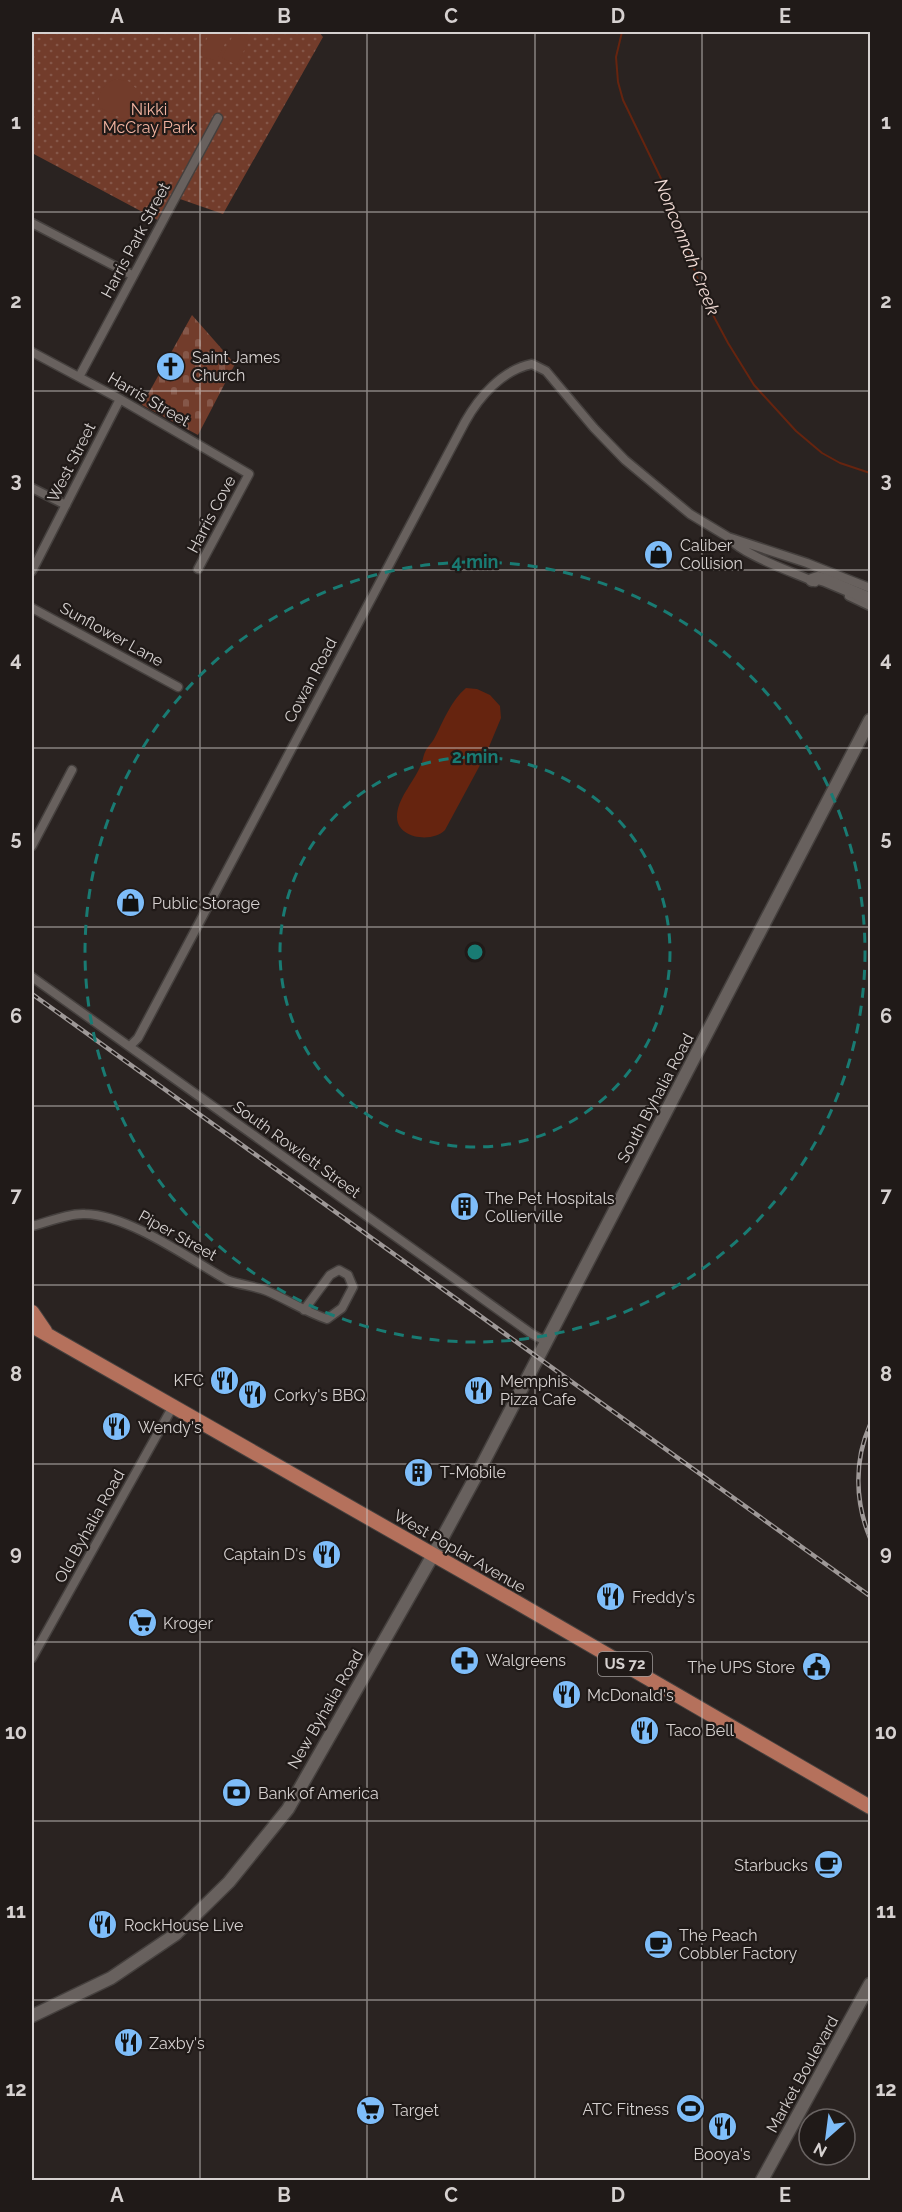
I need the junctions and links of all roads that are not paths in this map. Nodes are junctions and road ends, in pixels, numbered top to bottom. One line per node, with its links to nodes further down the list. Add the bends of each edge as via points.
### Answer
1 (218, 118): 3 (street, Harris Park Street)
2 (32, 223): 3 (street)
3 (132, 275): 5 (street, Harris Park Street)
4 (32, 352): 5 (street, Harris Street)
5 (79, 377): 6 (street, Harris Street)
6 (120, 399): 7 (street, Harris Street); 9 (street, West Street)
7 (249, 474): 11 (street, Harris Cove)
8 (32, 488): 9 (street)
9 (66, 506): 12 (street, West Street)
10 (728, 537): 13 (street, via 749,552); 14 (street, via 807,562); 23 (street, Cowan Road, via 683,509 625,460 546,371 532,364 517,369 490,388 472,409 143,1029)
11 (198, 569)
12 (32, 571)
13 (812, 580): 15 (main road, via 825,580); 16 (street)
14 (870, 588)
15 (870, 599)
16 (870, 606)
17 (32, 608): 18 (street, Sunflower Lane)
18 (178, 687)
19 (870, 720): 29 (main road, South Byhalia Road)
20 (72, 770): 21 (street)
21 (32, 846)
22 (32, 977): 23 (street, South Rowlett Street)
23 (130, 1046): 29 (street, South Rowlett Street)
24 (32, 1226): 25 (street, Piper Street, via 84,1214 113,1218 227,1280 265,1290)
25 (304, 1310): 25 (street, Piper Street, via 330,1275 339,1270 348,1275 353,1287 342,1308 327,1319)
26 (32, 1312): 28 (main road, US 72)
27 (32, 1326): 28 (main road, West Poplar Avenue / US 72)
28 (50, 1337): 30 (main road, West Poplar Avenue / US 72)
29 (547, 1342): 31 (main road, South Byhalia Road)
30 (172, 1408): 31 (main road, West Poplar Avenue / US 72); 32 (street, Old Byhalia Road)
31 (433, 1555): 33 (main road, West Poplar Avenue / US 72); 35 (main road, New Byhalia Road, via 288,1809 229,1882 176,1934 120,1972)
32 (32, 1658)
33 (870, 1807)
34 (870, 1984): 36 (main road, Market Boulevard)
35 (32, 2016)
36 (762, 2181)

